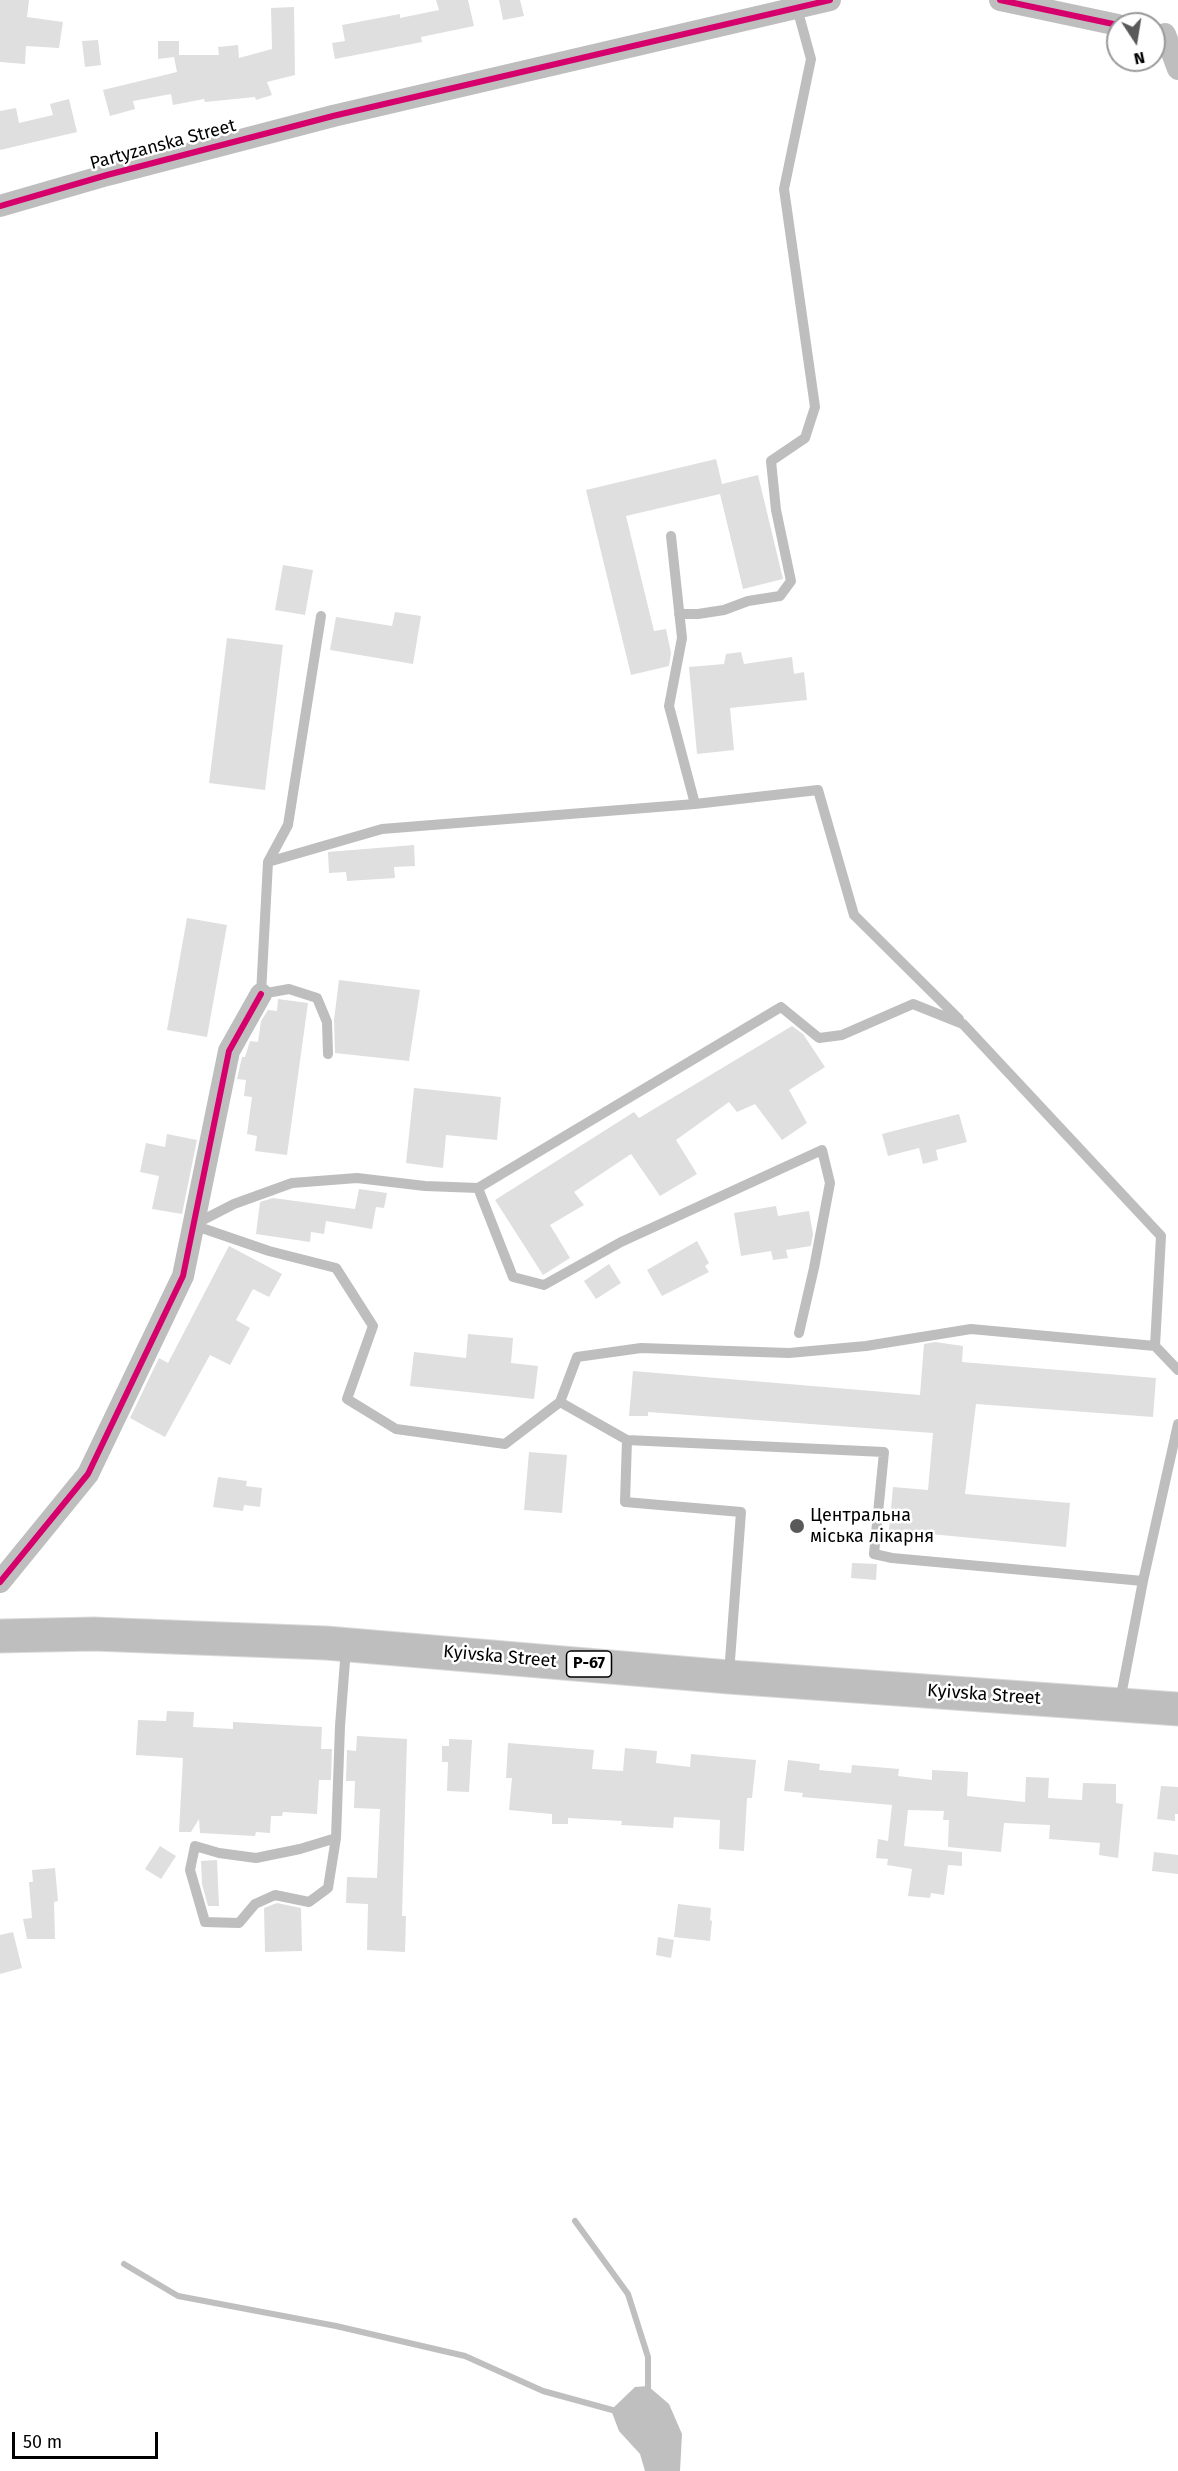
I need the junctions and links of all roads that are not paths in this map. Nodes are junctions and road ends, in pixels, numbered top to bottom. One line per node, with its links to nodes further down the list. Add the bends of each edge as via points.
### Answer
1 (830, 0): 4 (street, Partyzanska Street)
2 (1000, 0): 3 (street)
3 (1050, 6): 5 (street)
4 (797, 8): 8 (street, Partyzanska Street, via 333,116); 10 (lane, via 811,59 784,189 815,407 805,438 771,461 776,510 791,581 780,596 724,610)
5 (1106, 22)
6 (1166, 33): 7 (street)
7 (1178, 69)
8 (0, 206)
9 (671, 536): 10 (lane)
10 (679, 614): 12 (lane, via 682,638 669,706)
11 (321, 616): 13 (lane, via 288,825)
12 (695, 804): 13 (lane, via 382,829); 15 (lane, via 818,790 854,915)
13 (268, 862): 14 (lane)
14 (261, 994): 16 (lane, via 289,989 317,998 327,1022); 18 (street, via 230,1051)
15 (963, 1024): 17 (lane, via 913,1004 842,1035 819,1038 781,1007); 20 (lane, via 1161,1236)
16 (328, 1054)
17 (478, 1188): 18 (lane, via 357,1178 292,1183 234,1204); 19 (lane, via 513,1277 544,1285 621,1242 822,1150 830,1182)
18 (193, 1225): 22 (lane, via 268,1251 336,1268 373,1326 347,1398 396,1429 505,1444); 26 (street, via 183,1276 88,1474)
19 (799, 1333)
20 (1155, 1346): 21 (lane); 22 (lane, via 971,1329 866,1346 789,1353 641,1348 578,1358)
21 (1178, 1370)
22 (560, 1402): 24 (lane)
23 (1178, 1424): 25 (lane)
24 (627, 1440): 25 (lane, via 884,1452 874,1554); 29 (lane, via 625,1502 741,1512)
25 (1143, 1581): 30 (lane)
26 (0, 1582)
27 (0, 1636): 28 (main road, Kyivska Street / Р-67, via 94,1634)
28 (346, 1644): 29 (main road, Kyivska Street / Р-67); 32 (lane)
29 (729, 1677): 30 (main road, Kyivska Street / Р-67)
30 (1120, 1704): 31 (main road, Kyivska Street / Р-67)
31 (1178, 1709)
32 (336, 1838): 32 (lane, via 328,1888 309,1902 275,1895 255,1904 239,1923 205,1922 190,1870 195,1846 256,1858)

